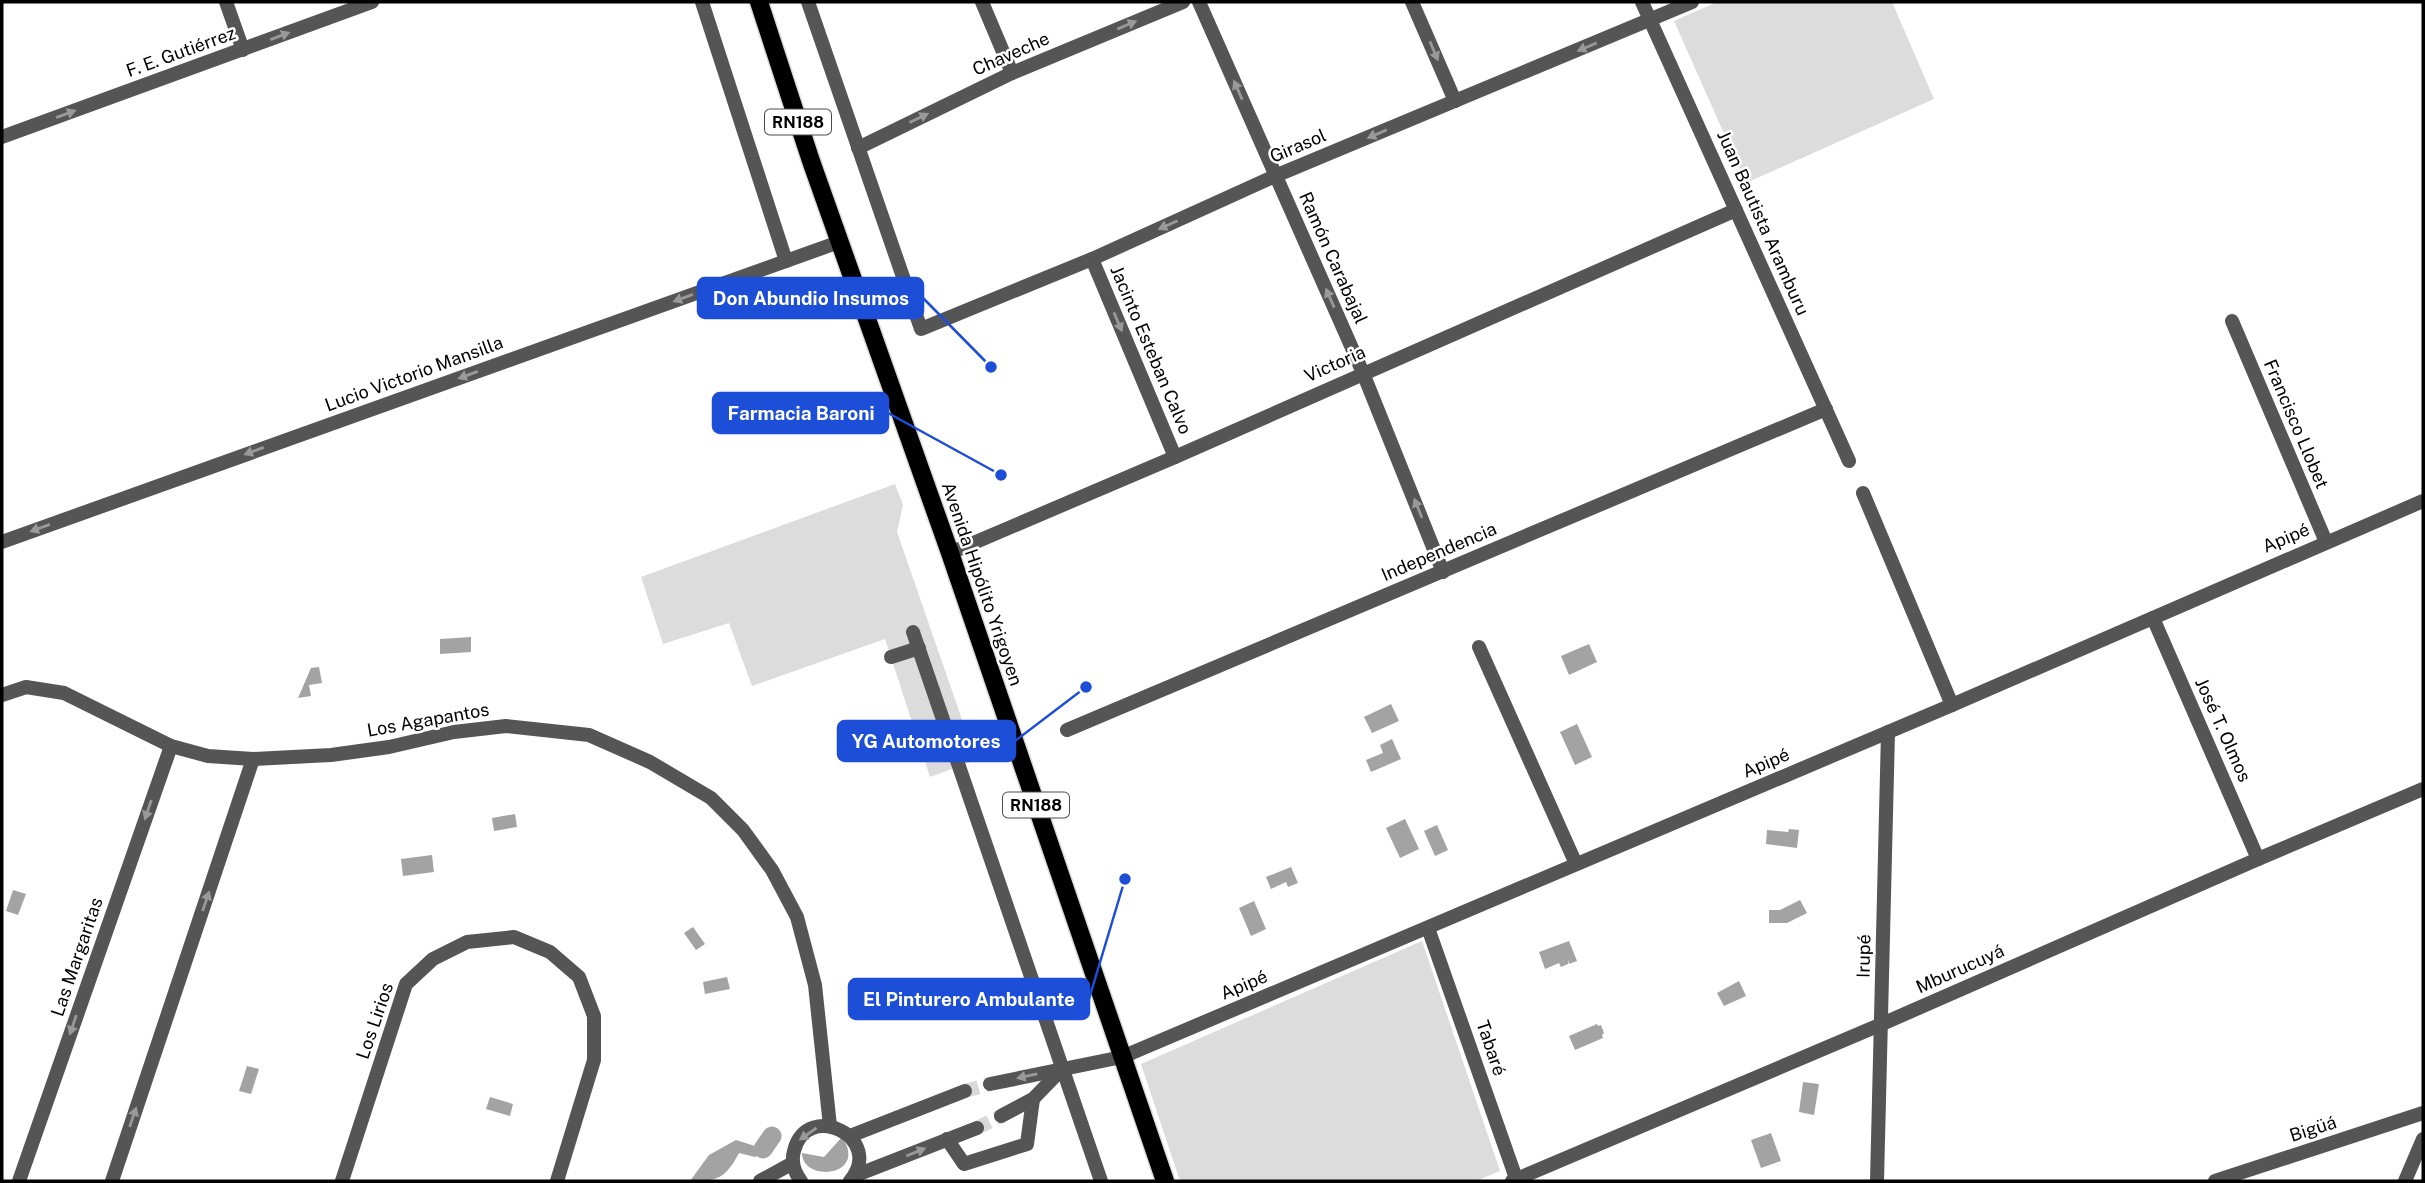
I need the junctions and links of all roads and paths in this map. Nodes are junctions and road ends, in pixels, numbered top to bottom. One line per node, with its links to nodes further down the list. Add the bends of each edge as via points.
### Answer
1 (226, 2): 13 (street)
2 (372, 2): 13 (street, F. E. Gutiérrez, one-way to 2)
3 (702, 2): 22 (street)
4 (759, 2): 20 (main road, Avenida Hipólito Yrigoyen / RN188)
5 (808, 2): 17 (street)
6 (982, 2): 14 (street)
7 (1183, 2): 14 (street, Chaveche, one-way to 7)
8 (1199, 2): 18 (street, Ramón Carabajal, one-way to 8)
9 (1412, 2): 15 (street, one-way to 15)
10 (1642, 2): 12 (street, Juan Bautista Aramburu)
11 (1692, 2): 12 (street, Girasol)
12 (1650, 20): 15 (street, Girasol, one-way to 15); 19 (street, Juan Bautista Aramburu)
13 (243, 50): 16 (street, F. E. Gutiérrez, one-way to 13)
14 (1012, 73): 17 (street, Chaveche, one-way to 14)
15 (1455, 101): 18 (street, Girasol, one-way to 18)
16 (2, 137)
17 (858, 148): 21 (street, Girasol, via 921,329)
18 (1275, 176): 21 (street, Girasol, one-way to 21); 24 (street, Ramón Carabajal, one-way to 18)
19 (1736, 209): 24 (street, Victoria); 25 (street, Juan Bautista Aramburu)
20 (839, 242): 22 (street, Lucio Victorio Mansilla); 32 (main road, Avenida Hipólito Yrigoyen / RN188)
21 (1092, 259): 26 (street, Jacinto Esteban Calvo, one-way to 26)
22 (786, 261): 30 (street, Lucio Victorio Mansilla, one-way to 30)
23 (2232, 321): 31 (street, Francisco Llobet)
24 (1363, 373): 26 (street, Victoria); 33 (street, Ramón Carabajal, one-way to 24)
25 (1826, 409): 27 (street, Juan Bautista Aramburu); 33 (street, Independencia)
26 (1175, 457): 32 (street, Victoria)
27 (1849, 461)
28 (1863, 493): 40 (street)
29 (2422, 504): 31 (street, Apipé)
30 (2, 542)
31 (2326, 542): 34 (street, Apipé)
32 (950, 553): 52 (main road, Avenida Hipólito Yrigoyen / RN188)
33 (1443, 572): 41 (street, Independencia)
34 (2152, 618): 40 (street, Apipé); 48 (street, José T. Olmos)
35 (913, 632): 37 (street)
36 (1479, 647): 49 (street)
37 (919, 648): 38 (street); 43 (street)
38 (891, 657)
39 (2, 695): 44 (street, Los Agapantos, via 26,687 64,692)
40 (1952, 705): 42 (street, Apipé)
41 (1067, 730)
42 (1888, 732): 49 (street, Apipé); 51 (street, Irupé)
43 (951, 742): 45 (street); 53 (street)
44 (171, 746): 46 (street, Los Agapantos, via 208,756); 66 (street, Las Margaritas, one-way to 66)
45 (922, 752)
46 (253, 759): 59 (street, Los Agapantos, via 331,755 506,726 589,734 650,762 711,798 765,860 797,918 815,985); 67 (street, one-way to 46)
47 (2423, 789): 48 (street, Mburucuyá)
48 (2258, 859): 51 (street, Mburucuyá)
49 (1576, 864): 50 (street, Apipé)
50 (1429, 928): 52 (street, Apipé); 73 (street, Tabaré)
51 (1882, 1024): 73 (street, Mburucuyá); 74 (street, Irupé)
52 (1122, 1057): 53 (street, Apipé); 72 (main road, Avenida Hipólito Yrigoyen / RN188)
53 (1063, 1068): 54 (street, Apipé, one-way to 54); 56 (street); 71 (street)
54 (990, 1084)
55 (965, 1091): 61 (street)
56 (1032, 1099): 58 (street); 62 (street, via 1027,1144 964,1164)
57 (2423, 1113): 75 (street, Bigüá)
58 (1001, 1116)
59 (830, 1126): 61 (street); 64 (street, one-way to 64, via 802,1135 793,1153)
60 (977, 1128): 62 (street)
61 (850, 1136): 65 (street, via 858,1151 858,1168)
62 (947, 1139): 65 (street, one-way to 62)
63 (2423, 1139): 76 (street)
64 (795, 1176): 70 (street)
65 (852, 1179)
66 (19, 1181)
67 (112, 1181)
68 (342, 1181): 69 (street, Los Lirios, via 406,984 433,959 467,942 514,937 550,952 579,977 594,1016 594,1060)
69 (557, 1181)
70 (760, 1181)
71 (1101, 1181)
72 (1165, 1181)
73 (1515, 1181)
74 (1878, 1181)
75 (2215, 1181)
76 (2405, 1181)

